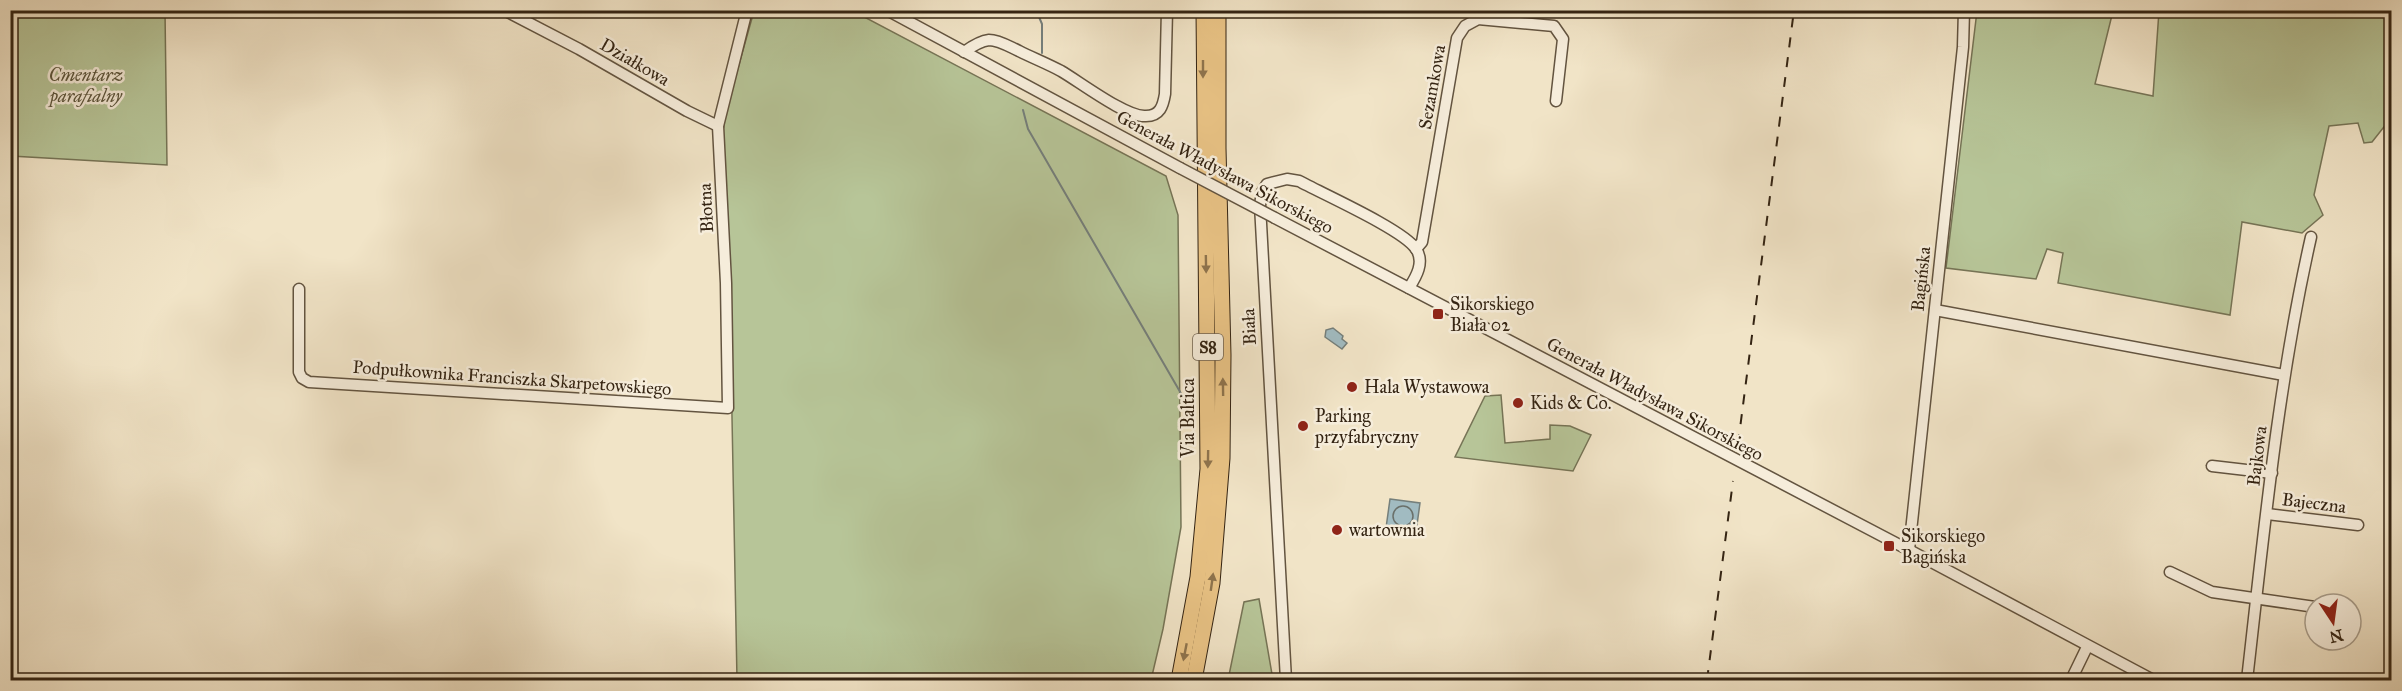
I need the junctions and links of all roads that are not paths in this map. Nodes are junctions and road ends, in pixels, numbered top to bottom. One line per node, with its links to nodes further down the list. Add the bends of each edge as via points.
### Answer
1 (504, 10): 10 (street, Działkowa)
2 (747, 10): 10 (street, Błotna)
3 (887, 10): 8 (street, Generała Władysława Sikorskiego)
4 (1167, 10): 8 (street, via 1166,94 1163,107 1147,117 1114,104 1060,70 1003,43 981,42)
5 (1204, 10): 27 (highway, Via Baltica / S8, one-way to 27, via 1208,469 1198,577)
6 (1218, 10): 28 (highway, Via Baltica / S8, one-way to 6, via 1213,573 1222,458)
7 (1964, 10): 15 (street, Bagińska)
8 (964, 52): 13 (street, Generała Władysława Sikorskiego, bridge)
9 (1556, 101): 12 (street, Sezamkowa, via 1563,39 1554,26 1478,19 1465,26 1457,38 1422,242)
10 (718, 126): 17 (street, Błotna)
11 (2311, 237): 16 (street, Bajkowa)
12 (1416, 249): 13 (street, via 1419,272); 29 (street, Biała, via 1382,224 1299,181 1276,180 1262,192)
13 (1409, 288): 22 (street, Generała Władysława Sikorskiego)
14 (299, 289): 17 (street, Podpułkownika Franciszka Skarpetowskiego, via 299,372 309,382)
15 (1935, 310): 16 (street); 22 (street, Bagińska)
16 (2284, 375): 19 (street, Bajkowa)
17 (728, 408)
18 (2212, 466): 19 (street)
19 (2272, 473): 20 (street, Bajkowa)
20 (2267, 514): 21 (street, Bajeczna); 24 (street, Bajkowa)
21 (2358, 525)
22 (1909, 550): 26 (street, Generała Władysława Sikorskiego)
23 (2170, 572): 24 (street, via 2212,592)
24 (2256, 600): 25 (street); 32 (street, Bajkowa)
25 (2303, 606)
26 (2087, 647): 30 (street); 31 (street, Generała Władysława Sikorskiego)
27 (1179, 681)
28 (1194, 681)
29 (1286, 681)
30 (2071, 681)
31 (2153, 681)
32 (2247, 681)

